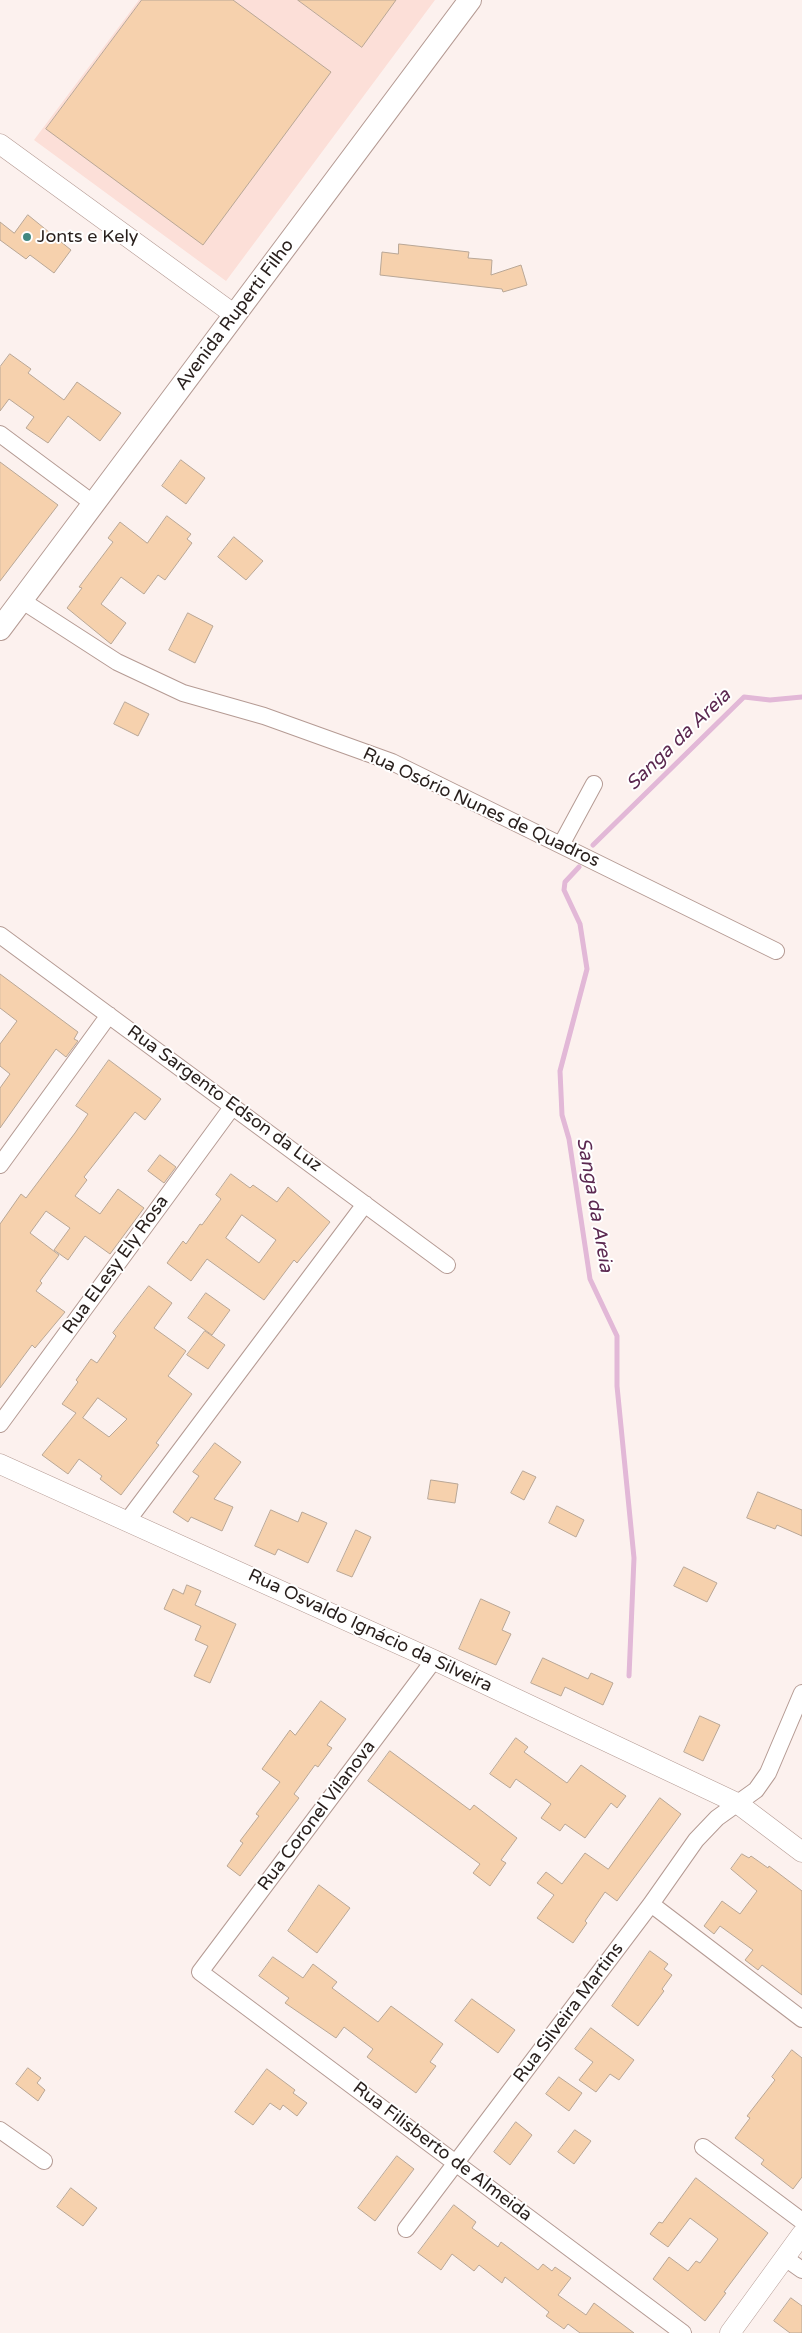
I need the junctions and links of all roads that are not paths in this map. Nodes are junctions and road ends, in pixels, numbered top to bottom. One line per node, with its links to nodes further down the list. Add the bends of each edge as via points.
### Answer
1 (470, 0): 3 (main road, Avenida Ruperti Filho)
2 (0, 144): 3 (street)
3 (235, 315): 5 (main road, Avenida Ruperti Filho)
4 (0, 434): 5 (street)
5 (94, 504): 6 (main road, Avenida Ruperti Filho)
6 (21, 600): 7 (main road, Avenida Ruperti Filho); 9 (street, Rua Osório Nunes de Quadros, via 117,662 183,693 264,716 392,762)
7 (0, 629)
8 (594, 784): 9 (street)
9 (562, 845): 11 (street, Rua Osório Nunes de Quadros)
10 (0, 935): 12 (street, Rua Sargento Edson da Luz)
11 (776, 951)
12 (109, 1015): 13 (street, Rua Sargento Edson da Luz); 14 (street)
13 (233, 1106): 15 (street, Rua Sargento Edson da Luz); 17 (street, Rua ELesy Ely Rosa)
14 (0, 1165)
15 (365, 1204): 16 (street, Rua Sargento Edson da Luz); 19 (street)
16 (447, 1265)
17 (0, 1424)
18 (0, 1464): 19 (street, Rua Osvaldo Ignácio da Silveira)
19 (128, 1520): 20 (street, Rua Osvaldo Ignácio da Silveira)
20 (434, 1660): 22 (street, Rua Osvaldo Ignácio da Silveira); 25 (street, Rua Coronel Vilanova)
21 (802, 1693): 22 (street, Rua Silveira Martins, via 768,1773 756,1790)
22 (737, 1803): 23 (street, Rua Osvaldo Ignácio da Silveira); 24 (street, Rua Silveira Martins, via 696,1840)
23 (802, 1852)
24 (652, 1904): 26 (street); 30 (street, Rua Silveira Martins)
25 (200, 1972): 30 (street, Rua Filisberto de Almeida)
26 (802, 2019)
27 (0, 2130): 29 (street)
28 (703, 2148): 31 (street)
29 (44, 2161)
30 (456, 2162): 32 (street, Rua Silveira Martins); 36 (street, Rua Filisberto de Almeida)
31 (802, 2221)
32 (406, 2229)
33 (802, 2234): 34 (street)
34 (785, 2258): 35 (street); 37 (street)
35 (802, 2270)
36 (683, 2333)
37 (730, 2333)

